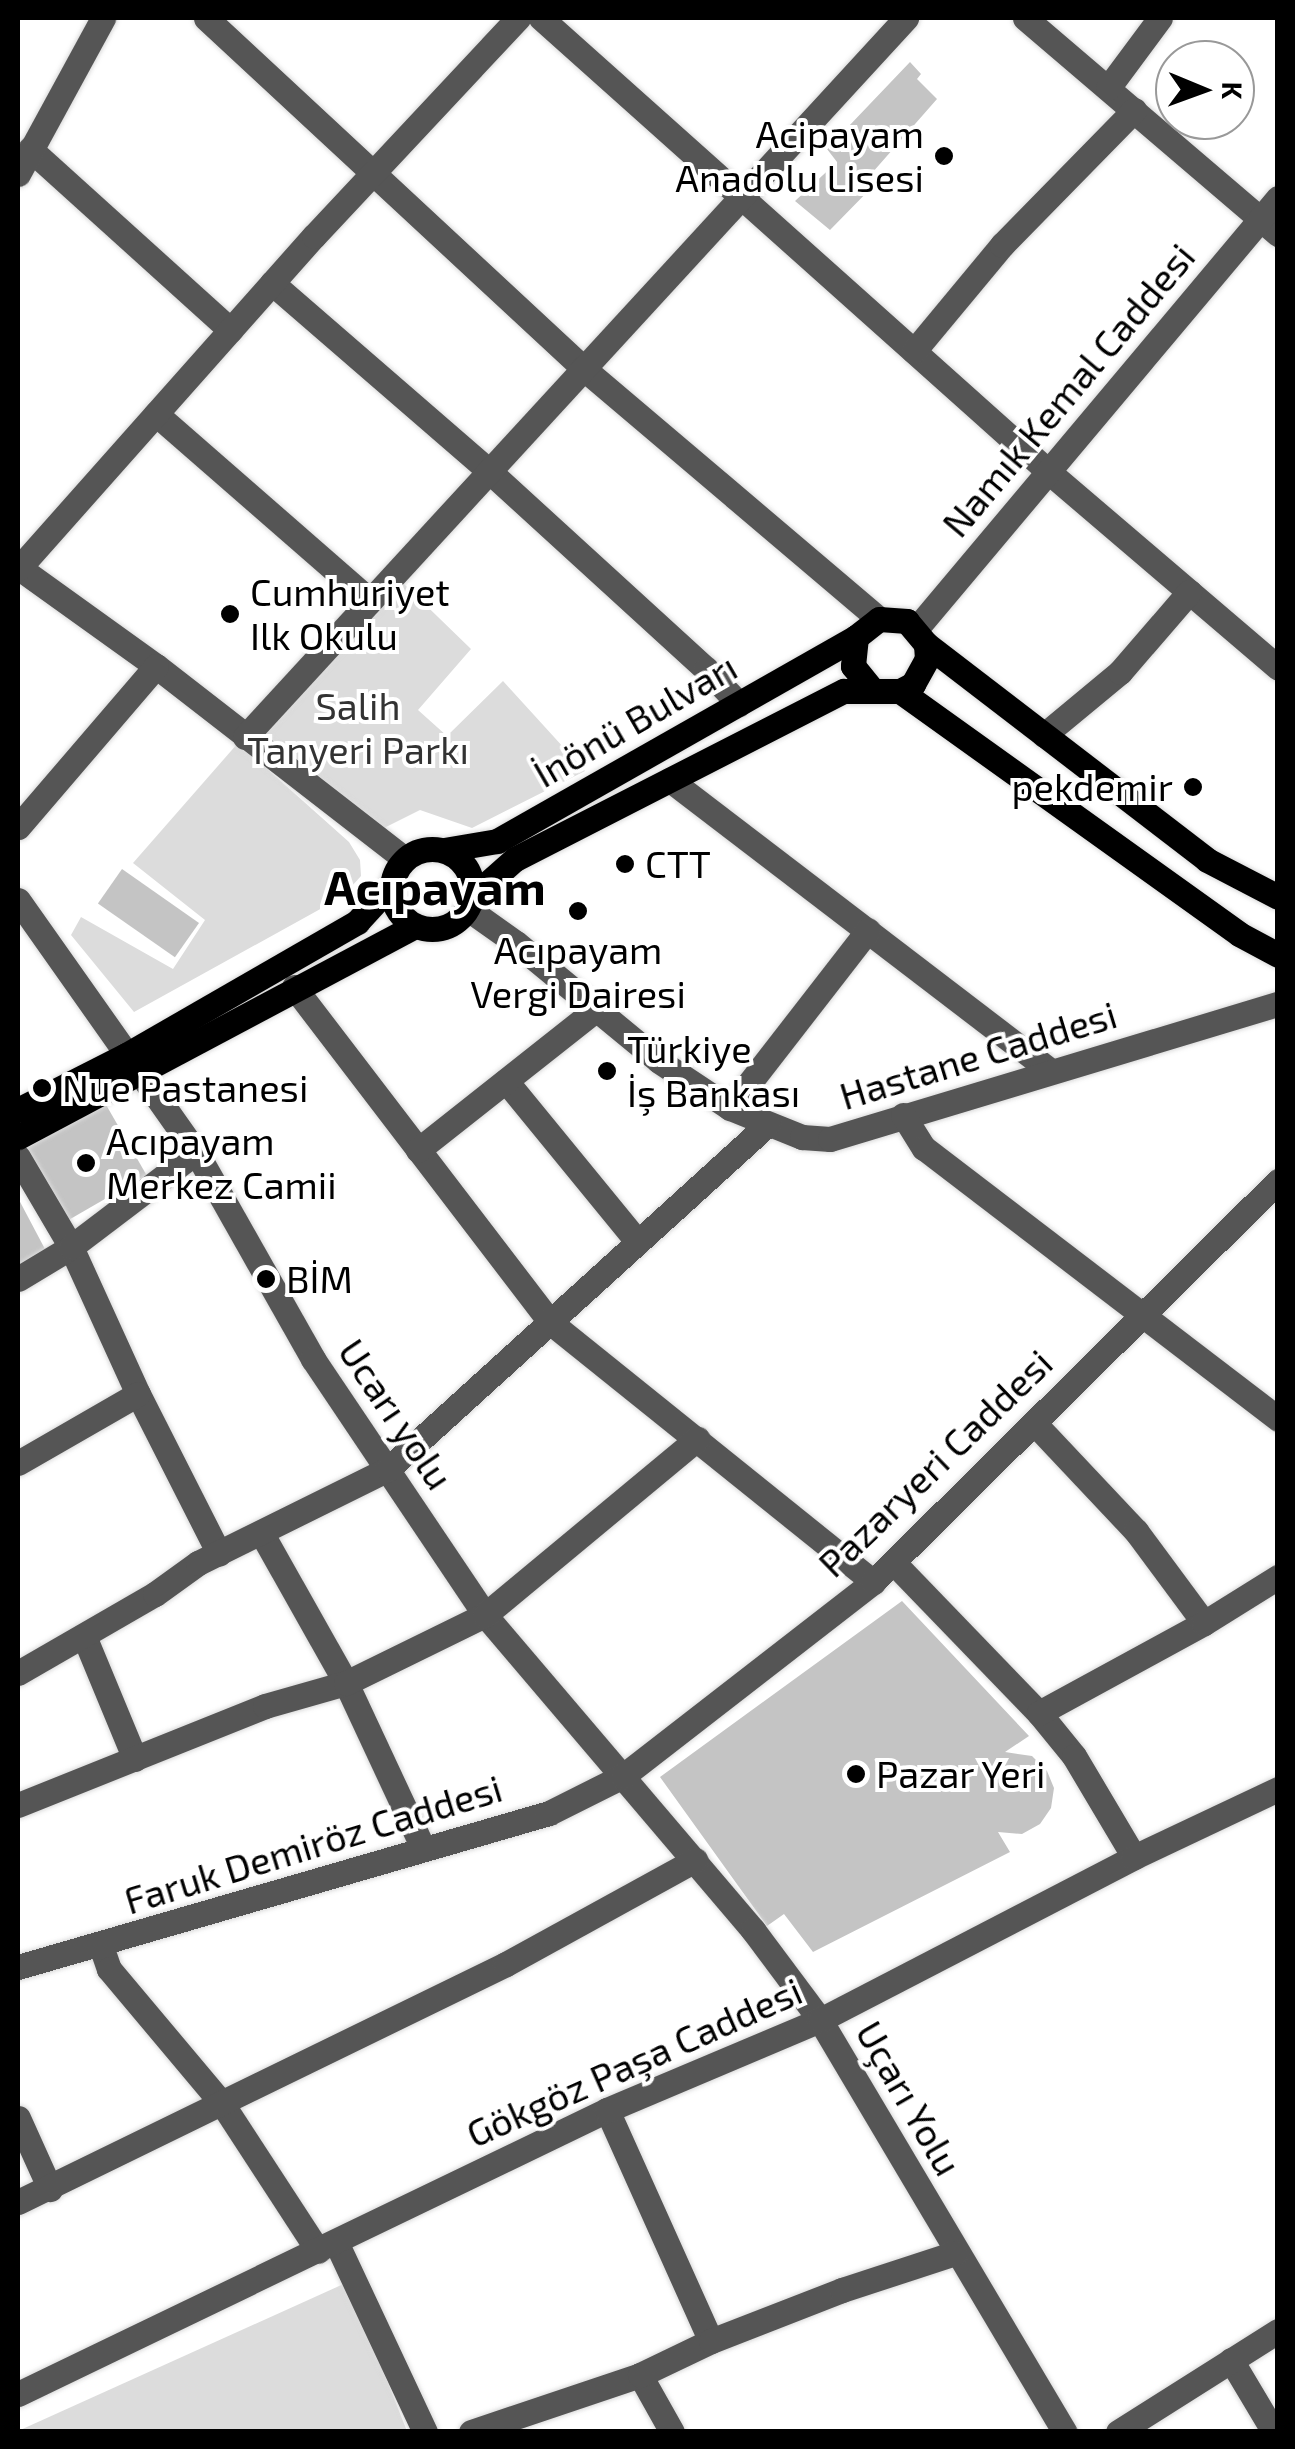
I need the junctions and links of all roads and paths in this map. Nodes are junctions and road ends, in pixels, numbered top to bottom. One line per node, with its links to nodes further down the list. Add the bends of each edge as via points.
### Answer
1 (103, 18): 10 (street)
2 (206, 18): 11 (street)
3 (518, 18): 11 (street)
4 (541, 18): 13 (street)
5 (906, 18): 13 (street)
6 (1025, 18): 8 (street)
7 (1160, 18): 8 (street)
8 (1108, 88): 9 (street)
9 (1134, 110): 15 (street); 18 (street, via 1002,245)
10 (30, 150): 12 (street); 17 (street)
11 (374, 172): 16 (street); 19 (street)
12 (18, 174)
13 (742, 196): 18 (street); 19 (street)
14 (1278, 198): 15 (street, Namık Kemal Caddesi)
15 (1269, 226): 22 (street, Namık Kemal Caddesi)
16 (272, 283): 17 (street); 21 (street)
17 (230, 330): 20 (street)
18 (914, 350): 22 (street)
19 (583, 368): 21 (street); 26 (street)
20 (156, 414): 23 (street); 25 (street)
21 (489, 471): 25 (street); 33 (street)
22 (1050, 473): 24 (street); 27 (street, Namık Kemal Caddesi)
23 (18, 568): 29 (street)
24 (1189, 592): 30 (street); 34 (street, via 1120,672)
25 (370, 600): 35 (street)
26 (879, 618): 27 (main road, via 894,617); 28 (main road)
27 (921, 636): 32 (main road, via 922,673); 34 (main road)
28 (856, 637): 31 (main road, via 853,666); 33 (main road, İnönü Bulvarı)
29 (156, 666): 35 (street); 37 (street)
30 (1278, 668)
31 (872, 688): 32 (main road); 36 (main road, İnönü Bulvarı, via 844,691)
32 (900, 691): 46 (main road, via 1239,934)
33 (738, 704): 38 (main road, İnönü Bulvarı, via 498,841)
34 (1044, 735): 41 (main road, via 1207,860)
35 (244, 737): 39 (street)
36 (670, 780): 43 (main road, İnönü Bulvarı, via 515,859); 45 (street)
37 (18, 827)
38 (444, 850): 39 (main road, via 416,852); 43 (main road, via 464,864)
39 (405, 860): 40 (main road)
40 (392, 884): 44 (main road, via 396,908); 50 (main road, via 357,922)
41 (1278, 897)
42 (18, 900): 50 (street, Ucarı yolu)
43 (470, 903): 44 (main road, via 460,918 438,930); 49 (street, Hastane Caddesi)
44 (414, 926): 47 (main road)
45 (868, 930): 51 (street); 53 (street)
46 (1278, 955)
47 (294, 987): 50 (main road); 58 (street)
48 (1278, 1004): 51 (street, Hastane Caddesi)
49 (595, 1010): 52 (street); 53 (street, Hastane Caddesi)
50 (132, 1063): 54 (main road); 57 (main road); 59 (street, Ucarı yolu)
51 (1051, 1071): 55 (street, Hastane Caddesi)
52 (506, 1080): 58 (street); 62 (street)
53 (730, 1108): 56 (street, Hastane Caddesi)
54 (18, 1110)
55 (903, 1115): 56 (street, Hastane Caddesi, via 830,1139); 65 (street, via 924,1148)
56 (768, 1124): 62 (street)
57 (18, 1137)
58 (418, 1150): 66 (street)
59 (196, 1152): 63 (street); 72 (street, Ucarı yolu, via 312,1359)
60 (18, 1158): 63 (street)
61 (1278, 1181): 65 (street, Pazaryeri Caddesi)
62 (638, 1242): 66 (street)
63 (70, 1247): 64 (street); 67 (street)
64 (18, 1279)
65 (1141, 1312): 68 (street); 69 (street, Pazaryeri Caddesi)
66 (550, 1322): 70 (street); 72 (street)
67 (138, 1394): 71 (street); 74 (street)
68 (1278, 1419)
69 (1036, 1425): 75 (street, Pazaryeri Caddesi); 79 (street, via 1136,1530)
70 (697, 1439): 77 (street); 78 (street)
71 (18, 1462)
72 (388, 1469): 73 (street); 78 (street, Ucarı yolu)
73 (262, 1534): 74 (street); 82 (street)
74 (219, 1554): 80 (street)
75 (894, 1563): 77 (street, Pazaryeri Caddesi); 83 (street)
76 (1278, 1576): 79 (street)
77 (873, 1582): 85 (street, Pazaryeri Caddesi)
78 (485, 1615): 82 (street); 85 (street, Ucarı yolu)
79 (1204, 1623): 83 (street)
80 (84, 1636): 81 (street); 84 (street)
81 (18, 1674)
82 (346, 1683): 84 (street, via 265,1706); 88 (street)
83 (1039, 1713): 89 (street, via 1074,1756)
84 (134, 1759): 87 (street)
85 (624, 1776): 88 (street, Faruk Demiröz Caddesi, via 549,1813); 90 (street, Uçarı Yolu)
86 (1278, 1788): 89 (street, Gökgöz Paşa Caddesi)
87 (18, 1804)
88 (423, 1848): 91 (street, Faruk Demiröz Caddesi)
89 (1134, 1857): 93 (street, Gökgöz Paşa Caddesi)
90 (694, 1860): 93 (street, Uçarı Yolu); 94 (street, via 506,1964)
91 (101, 1946): 92 (street, Faruk Demiröz Caddesi); 94 (street, via 109,1969)
92 (18, 1967)
93 (820, 2020): 95 (street, Gökgöz Paşa Caddesi); 100 (street, Uçarı Yolu)
94 (223, 2105): 97 (street); 99 (street)
95 (607, 2110): 99 (street, Gökgöz Paşa Caddesi); 102 (street)
96 (18, 2118): 97 (street)
97 (50, 2189): 98 (street)
98 (18, 2202)
99 (327, 2246): 105 (street, Gökgöz Paşa Caddesi); 106 (street)
100 (955, 2253): 102 (street); 109 (street, Uçarı Yolu)
101 (1278, 2331): 103 (street)
102 (711, 2341): 104 (street)
103 (1231, 2360): 110 (street); 111 (street)
104 (640, 2374): 107 (street); 108 (street)
105 (18, 2394)
106 (424, 2432)
107 (470, 2432)
108 (672, 2432)
109 (1065, 2432)
110 (1118, 2432)
111 (1274, 2432)

